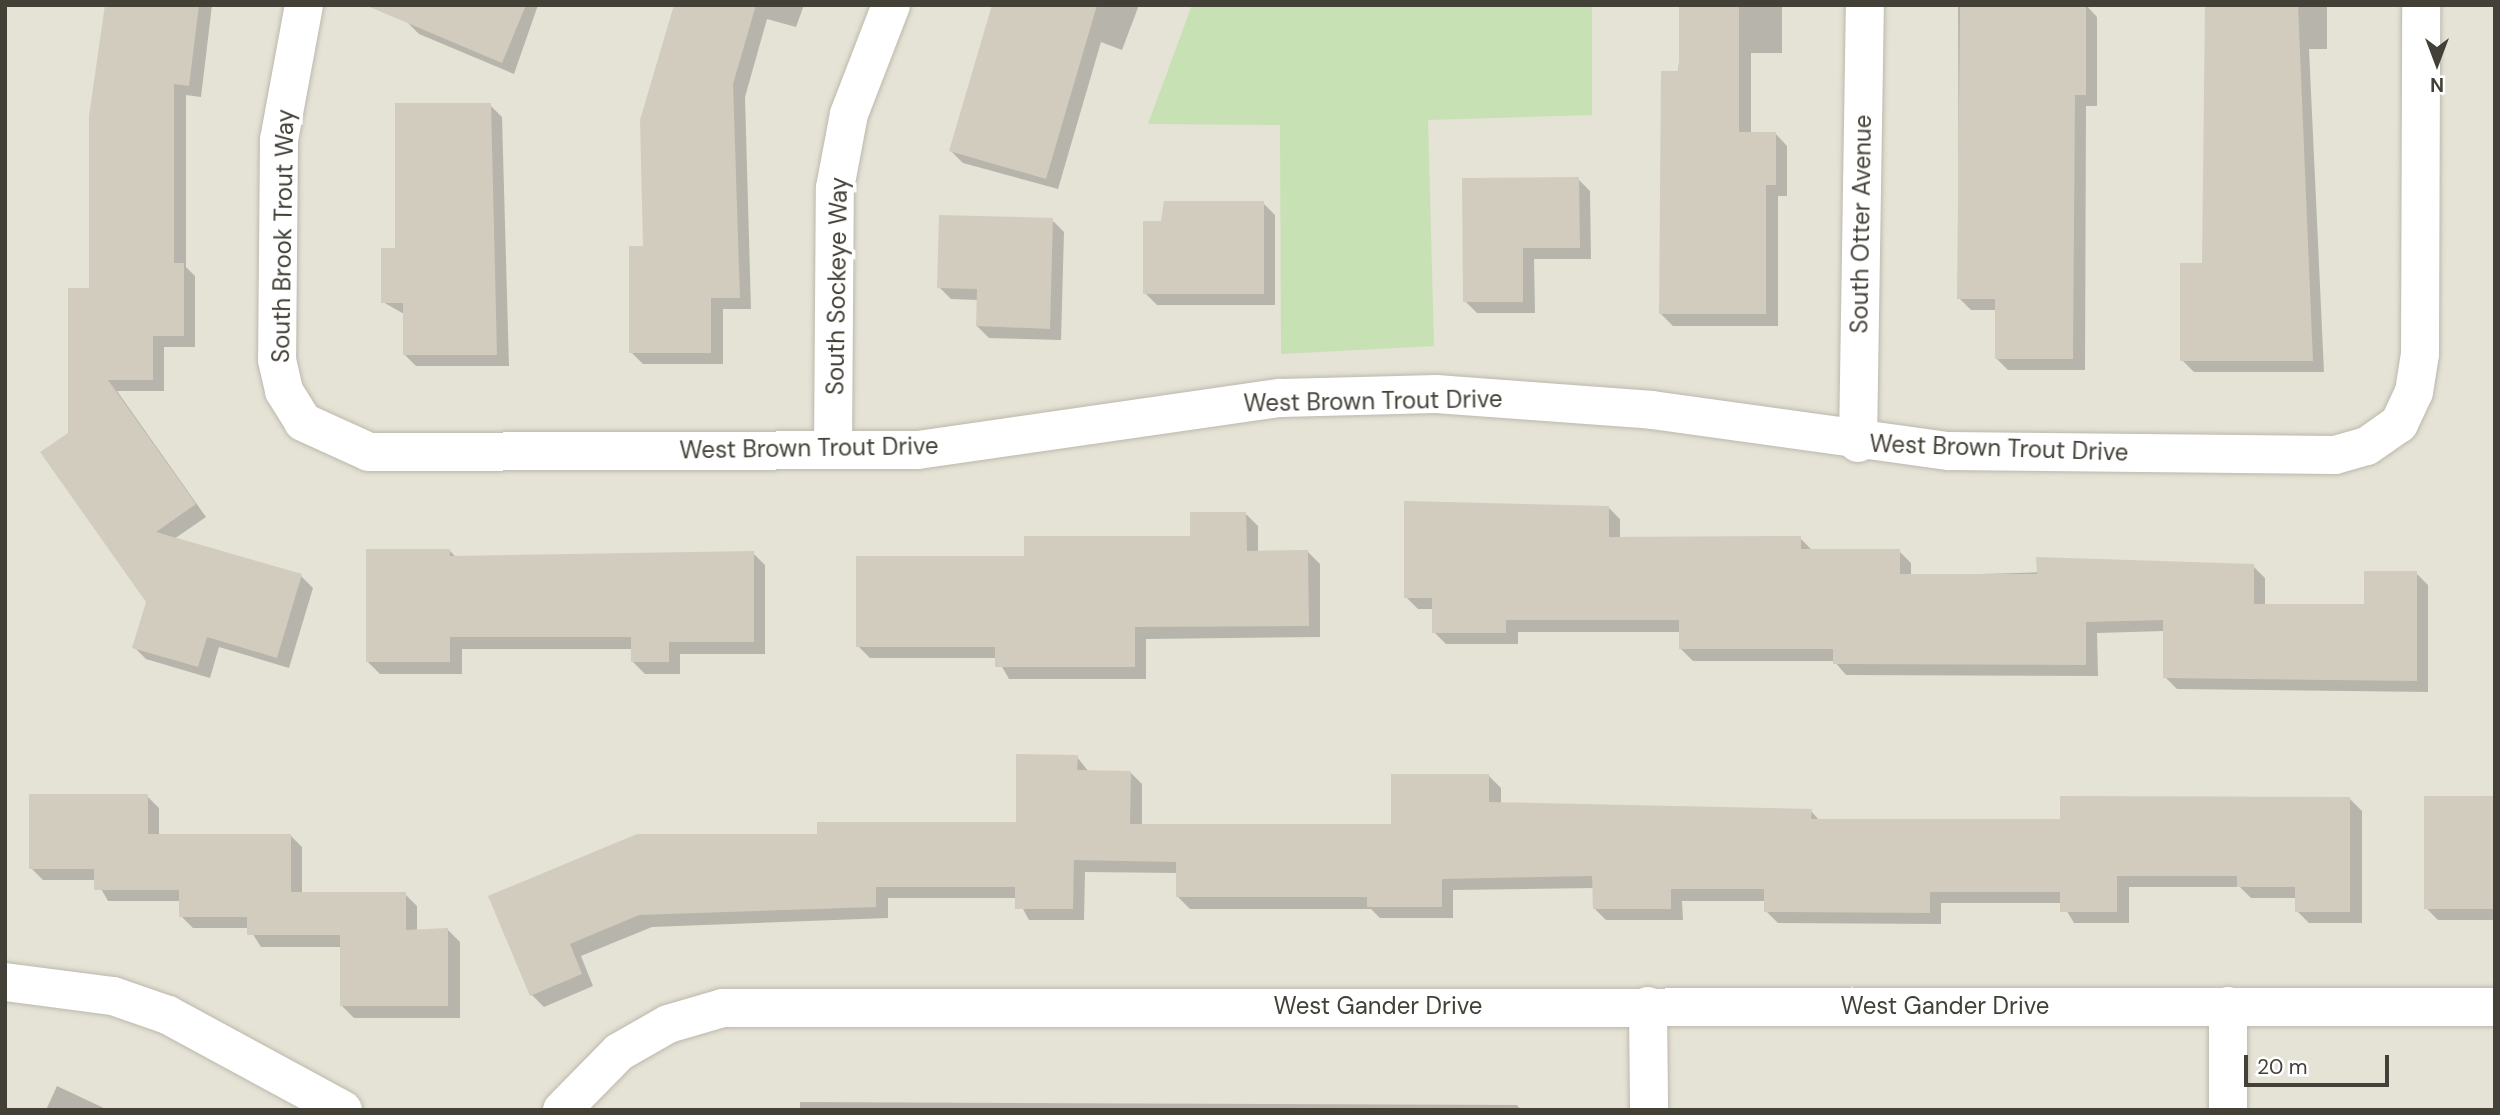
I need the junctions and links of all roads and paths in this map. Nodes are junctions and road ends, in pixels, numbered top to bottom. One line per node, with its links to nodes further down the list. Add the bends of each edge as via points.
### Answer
1 (304, 5): 5 (street, South Brook Trout Way, via 279,140 277,359 284,391)
2 (891, 5): 7 (street, South Sockeye Way, via 849,114 835,188)
3 (1865, 5): 6 (street, South Otter Avenue)
4 (2421, 5): 6 (street, West Brown Trout Drive, via 2420,354 2399,424 2367,446 2334,455 2033,453)
5 (303, 422): 7 (street, West Brown Trout Drive, via 369,452)
6 (1858, 443): 7 (street, West Brown Trout Drive, via 1652,410 1436,394 1282,398 918,450)
7 (833, 450)
8 (5, 982): 12 (street, via 113,996 168,1014)
9 (1648, 1006): 10 (street, West Gander Drive); 13 (street, West Gander Drive, via 723,1008 668,1024 619,1052); 14 (street)
10 (2228, 1006): 11 (street, West Gander Drive); 15 (street)
11 (2495, 1007)
12 (344, 1110)
13 (562, 1110)
14 (1649, 1110)
15 (2228, 1110)

